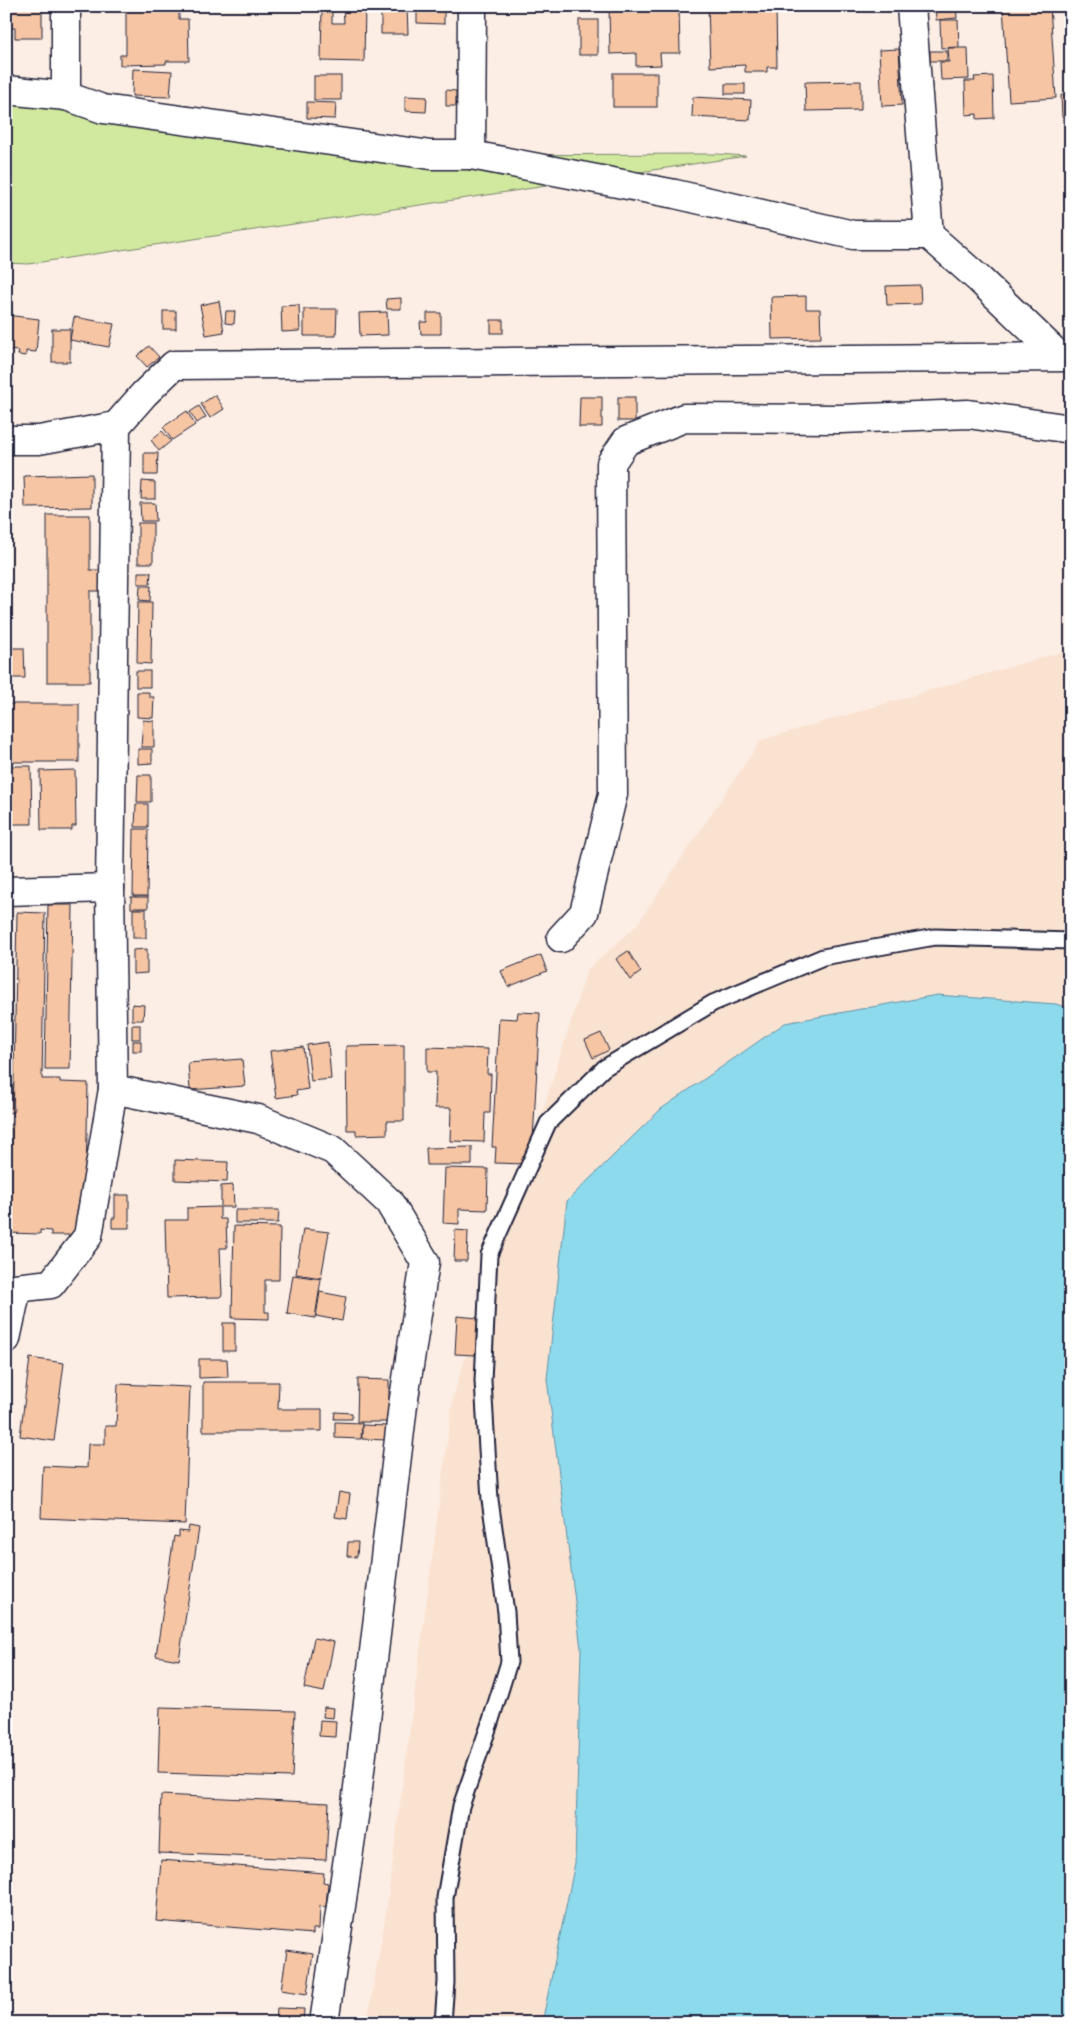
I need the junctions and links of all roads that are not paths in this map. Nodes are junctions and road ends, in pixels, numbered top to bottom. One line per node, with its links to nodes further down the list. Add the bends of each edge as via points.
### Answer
1 (66, 6): 5 (street)
2 (472, 6): 6 (street)
3 (911, 6): 7 (street)
4 (6, 90): 5 (street)
5 (66, 96): 6 (street, via 103,108 431,155)
6 (471, 155): 7 (street, via 676,194 853,235)
7 (929, 235): 8 (street)
8 (1065, 357): 9 (street, via 174,365)
9 (116, 426): 11 (street, via 39,440); 12 (street)
10 (1071, 429): 14 (street, via 968,414 841,419 684,418 626,442 611,463 613,794 584,913)
11 (6, 440)
12 (110, 888): 13 (street); 16 (street)
13 (6, 891)
14 (561, 938)
15 (1071, 941): 20 (lane, via 935,937 823,957 713,1002 604,1068 548,1123 489,1255 483,1381 490,1500 506,1612 508,1662 461,1806 445,1898)
16 (113, 1089): 17 (street, via 88,1236 51,1284); 19 (street, via 258,1119 333,1150 389,1202 425,1262 403,1406 359,1776)
17 (12, 1288): 18 (street)
18 (6, 1339)
19 (324, 2023)
20 (443, 2023)

